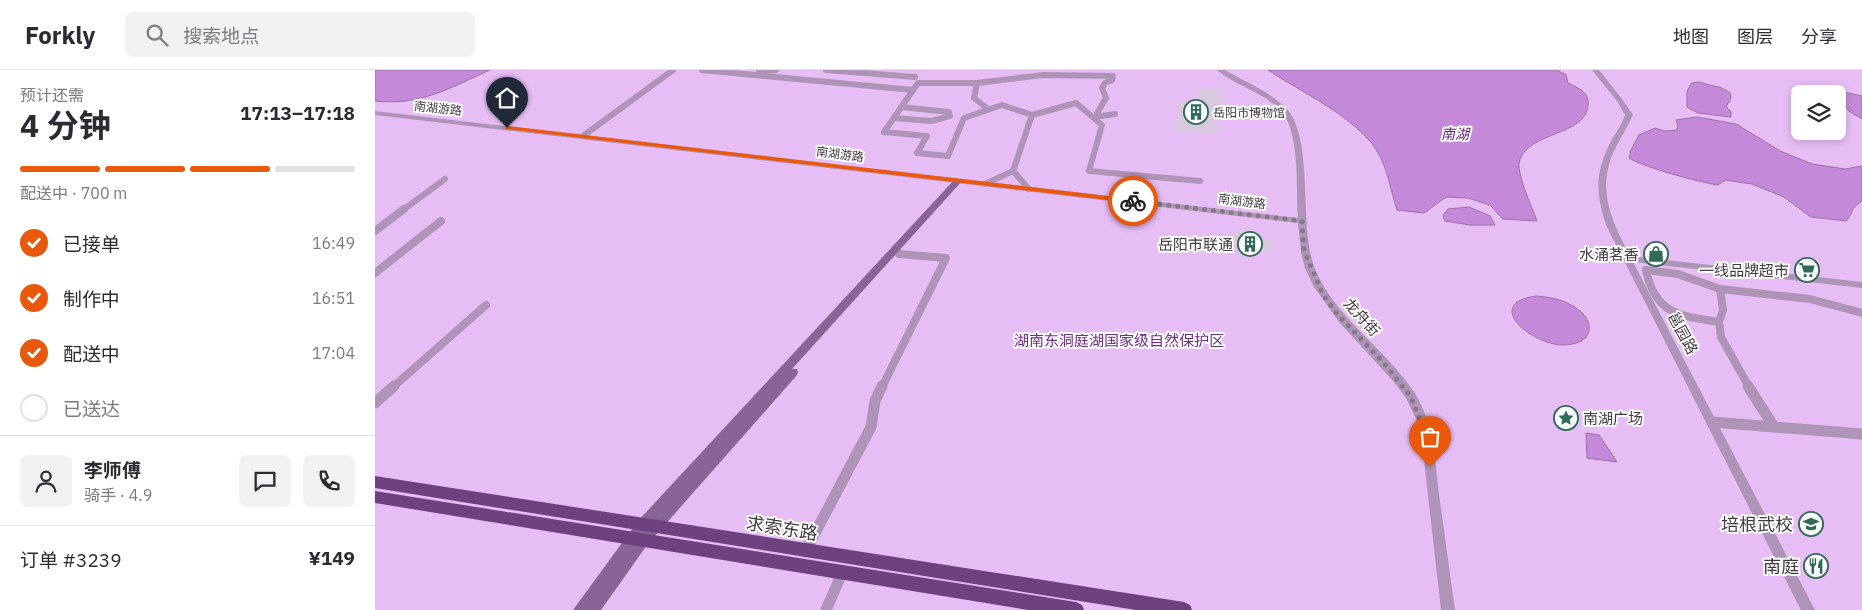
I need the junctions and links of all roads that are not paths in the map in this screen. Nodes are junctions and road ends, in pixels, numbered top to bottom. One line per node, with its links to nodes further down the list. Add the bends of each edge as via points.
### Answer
1 (673, 70): 18 (street)
2 (702, 70): 7 (street)
3 (776, 70): 7 (street)
4 (826, 70): 8 (street)
5 (1220, 70): 26 (street, 龙舟街, via 1285,111 1291,122 1299,169)
6 (1595, 70): 29 (street, 邕园路, via 1629,116 1607,157 1600,194 1610,225)
7 (736, 74): 10 (street)
8 (917, 74): 9 (street); 10 (street)
9 (977, 83): 12 (street, via 974,98); 16 (street, via 1043,75 1113,76 1102,88 1107,98)
10 (913, 90): 11 (street)
11 (901, 107): 17 (street); 17 (street, via 940,110 949,112 949,116 945,120 933,121)
12 (988, 109): 15 (street, via 1002,105); 17 (street, via 964,118 948,156 917,153 927,136 884,132)
13 (375, 113): 18 (street, 南湖游路)
14 (1115, 114): 16 (street)
15 (1032, 116): 16 (street, via 1076,103); 19 (street)
16 (1095, 117): 22 (street, via 1102,125 1089,171)
17 (894, 118)
18 (583, 136): 21 (street, 南湖游路)
19 (1013, 171): 23 (street); 24 (street)
20 (445, 179): 27 (street)
21 (961, 181): 23 (street, 南湖游路); 28 (main road); 42 (main road)
22 (1200, 181)
23 (985, 184): 24 (street, 南湖游路)
24 (1029, 189): 26 (street, 南湖游路)
25 (441, 221): 30 (street)
26 (1302, 221): 50 (street, 龙舟街, via 1304,250 1323,295 1411,397 1426,436)
27 (375, 231)
28 (899, 254): 42 (main road); 43 (street, via 945,258 875,401 871,427)
29 (1627, 258): 31 (street); 37 (street, 邕园路)
30 (375, 273)
31 (1862, 285)
32 (1720, 289): 34 (street, via 1845,306); 35 (street, via 1723,310); 35 (street, via 1678,274 1646,270 1647,280 1661,307 1680,316)
33 (485, 305): 36 (street)
34 (1862, 314)
35 (1719, 322): 38 (street, via 1721,337 1737,368)
36 (375, 403)
37 (1713, 422): 38 (street); 51 (street, 邕园路)
38 (1774, 427): 39 (street)
39 (1862, 434)
40 (375, 482): 42 (main road, 求索东路)
41 (375, 497): 42 (main road, 求索东路)
42 (643, 533): 43 (main road, 求索东路); 44 (main road, 求索东路); 45 (main road); 46 (main road)
43 (805, 552): 49 (main road, 求索东路)
44 (842, 573): 47 (street); 48 (main road, 求索东路)
45 (580, 610)
46 (593, 610)
47 (825, 610)
48 (1076, 610)
49 (1184, 610)
50 (1448, 610)
51 (1808, 610)

